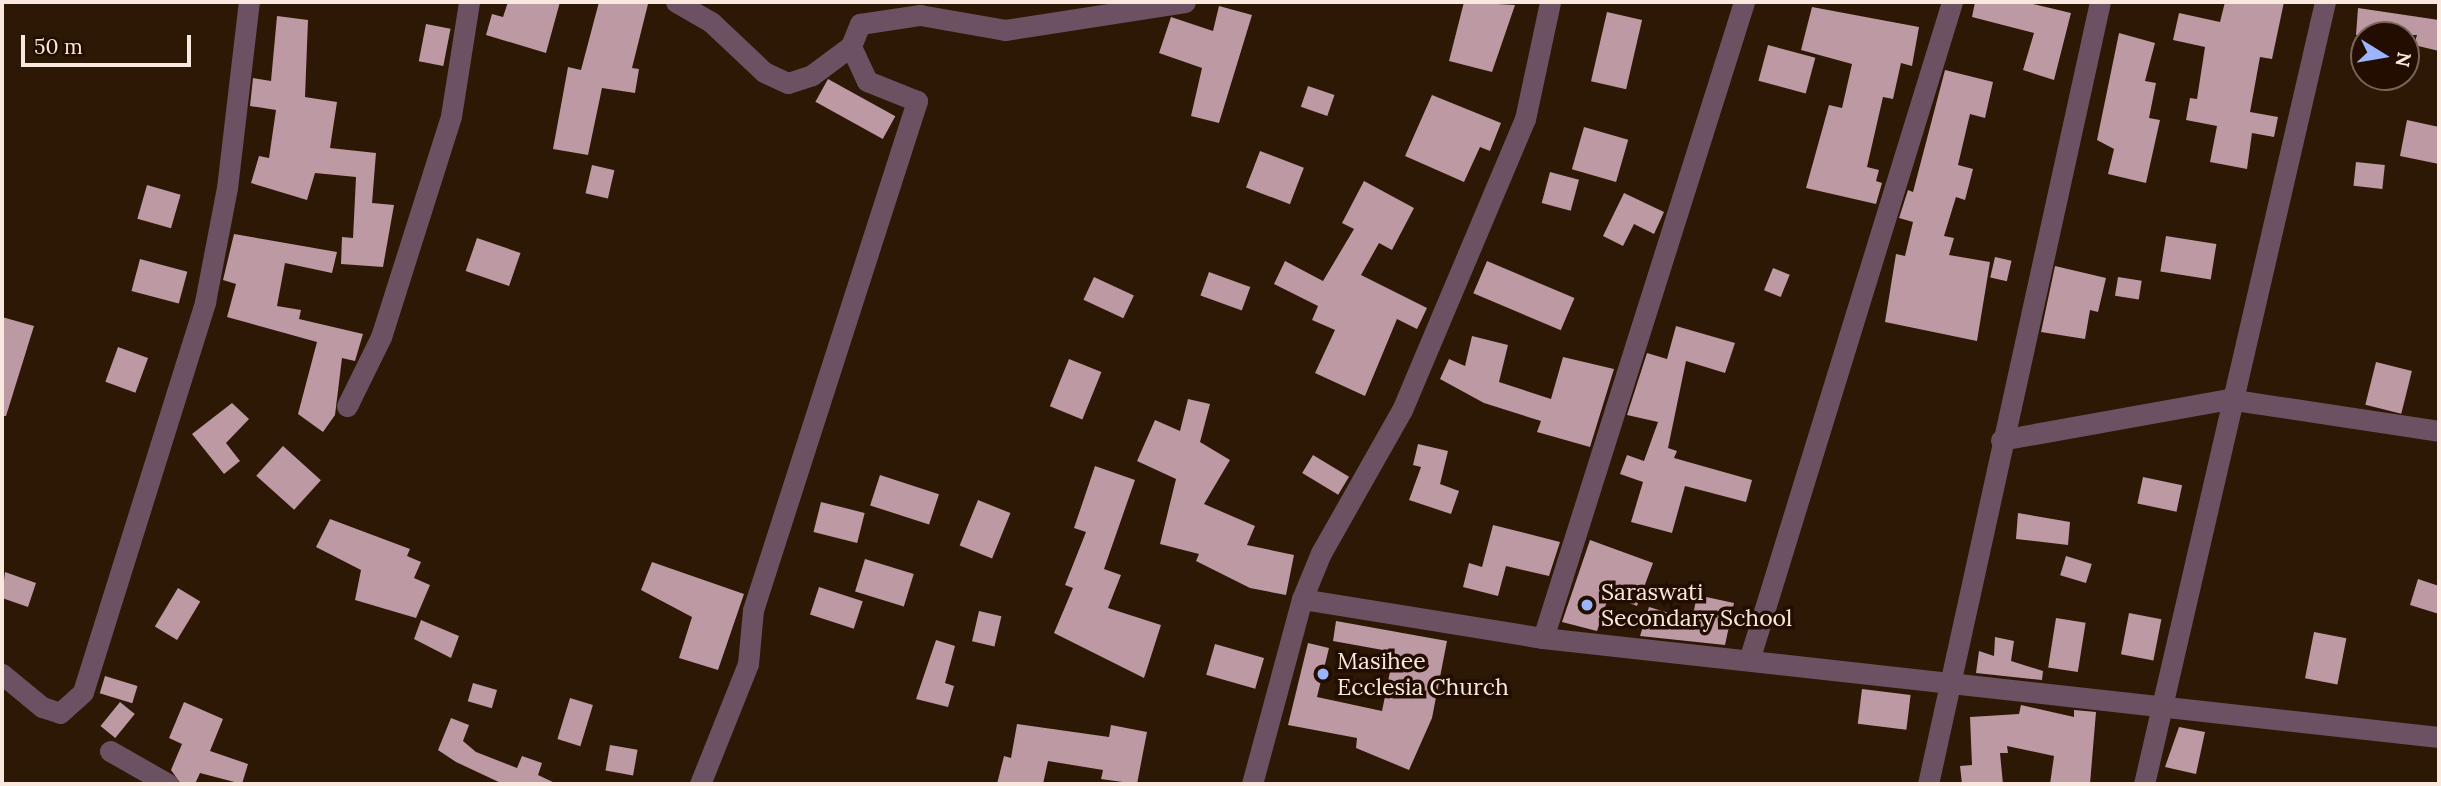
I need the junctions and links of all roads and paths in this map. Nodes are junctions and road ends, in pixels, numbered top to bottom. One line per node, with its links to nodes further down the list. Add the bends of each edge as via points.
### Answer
1 (249, 2): 19 (street, via 228,188 205,302 82,692 60,713 42,707)
2 (469, 2): 13 (street, via 451,116 381,337)
3 (677, 2): 11 (street, via 711,22 764,72 788,83 812,75)
4 (1185, 2): 10 (street, via 1005,30)
5 (1550, 2): 16 (street, via 1525,119 1402,410 1321,553)
6 (1744, 2): 17 (street)
7 (1952, 2): 18 (street)
8 (2100, 2): 15 (street)
9 (2325, 2): 12 (street)
10 (926, 8): 11 (street, via 860,24)
11 (851, 46): 25 (street, via 867,81 916,101 753,610 748,664)
12 (2228, 399): 14 (street); 15 (street); 21 (street)
13 (348, 406)
14 (2439, 431)
15 (2001, 440): 20 (street)
16 (1302, 599): 17 (street); 26 (street)
17 (1543, 638): 18 (street)
18 (1750, 657): 20 (street)
19 (2, 674)
20 (1952, 683): 21 (street); 27 (street)
21 (2162, 703): 22 (street); 28 (street)
22 (2439, 737)
23 (110, 751): 24 (street)
24 (168, 784)
25 (700, 784)
26 (1252, 784)
27 (1928, 784)
28 (2144, 784)

